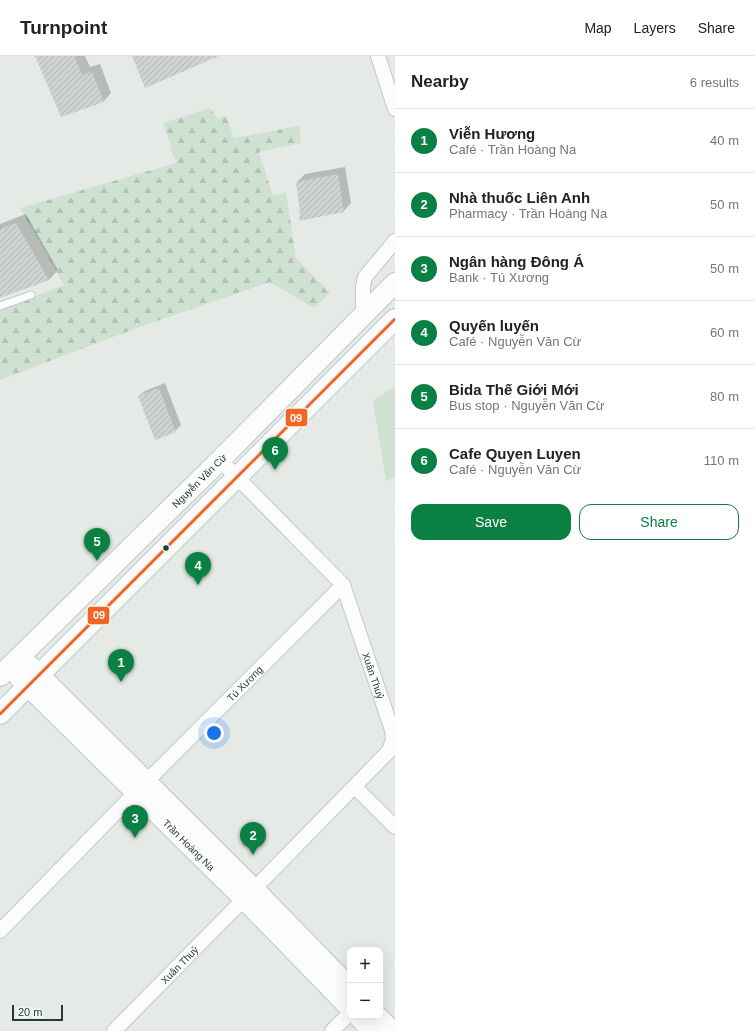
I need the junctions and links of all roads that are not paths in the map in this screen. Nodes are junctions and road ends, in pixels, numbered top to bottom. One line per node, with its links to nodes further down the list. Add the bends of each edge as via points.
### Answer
1 (378, 56): 2 (street)
2 (395, 108)
3 (395, 241): 7 (street, via 365,277)
4 (395, 283): 7 (main road, Nguyễn Văn Cừ)
5 (31, 295): 6 (lane)
6 (0, 306)
7 (363, 314): 9 (main road, Nguyễn Văn Cừ)
8 (393, 325): 10 (main road)
9 (220, 460): 10 (street, Xuân Thuỷ); 12 (main road, Nguyễn Văn Cừ)
10 (237, 476): 11 (street, Xuân Thuỷ); 13 (main road)
11 (343, 585): 15 (street, Tú Xương); 16 (street, Xuân Thuỷ, via 392,730 393,740 389,751)
12 (10, 666): 13 (main road, Trần Hoàng Na)
13 (34, 680): 14 (main road); 15 (main road, Trần Hoàng Na)
14 (0, 714)
15 (141, 787): 18 (main road, Trần Hoàng Na); 19 (street, Tú Xương)
16 (355, 787): 17 (street); 18 (street, Xuân Thuỷ)
17 (395, 827)
18 (249, 894): 20 (main road, Trần Hoàng Na); 21 (main road, Trần Hoàng Na); 25 (street, Xuân Thuỷ)
19 (0, 931)
20 (347, 985)
21 (347, 1005)
22 (347, 1016): 26 (street)
23 (361, 1019): 27 (main road)
24 (380, 1019): 28 (main road)
25 (114, 1031)
26 (332, 1031)
27 (372, 1031)
28 (392, 1031)

